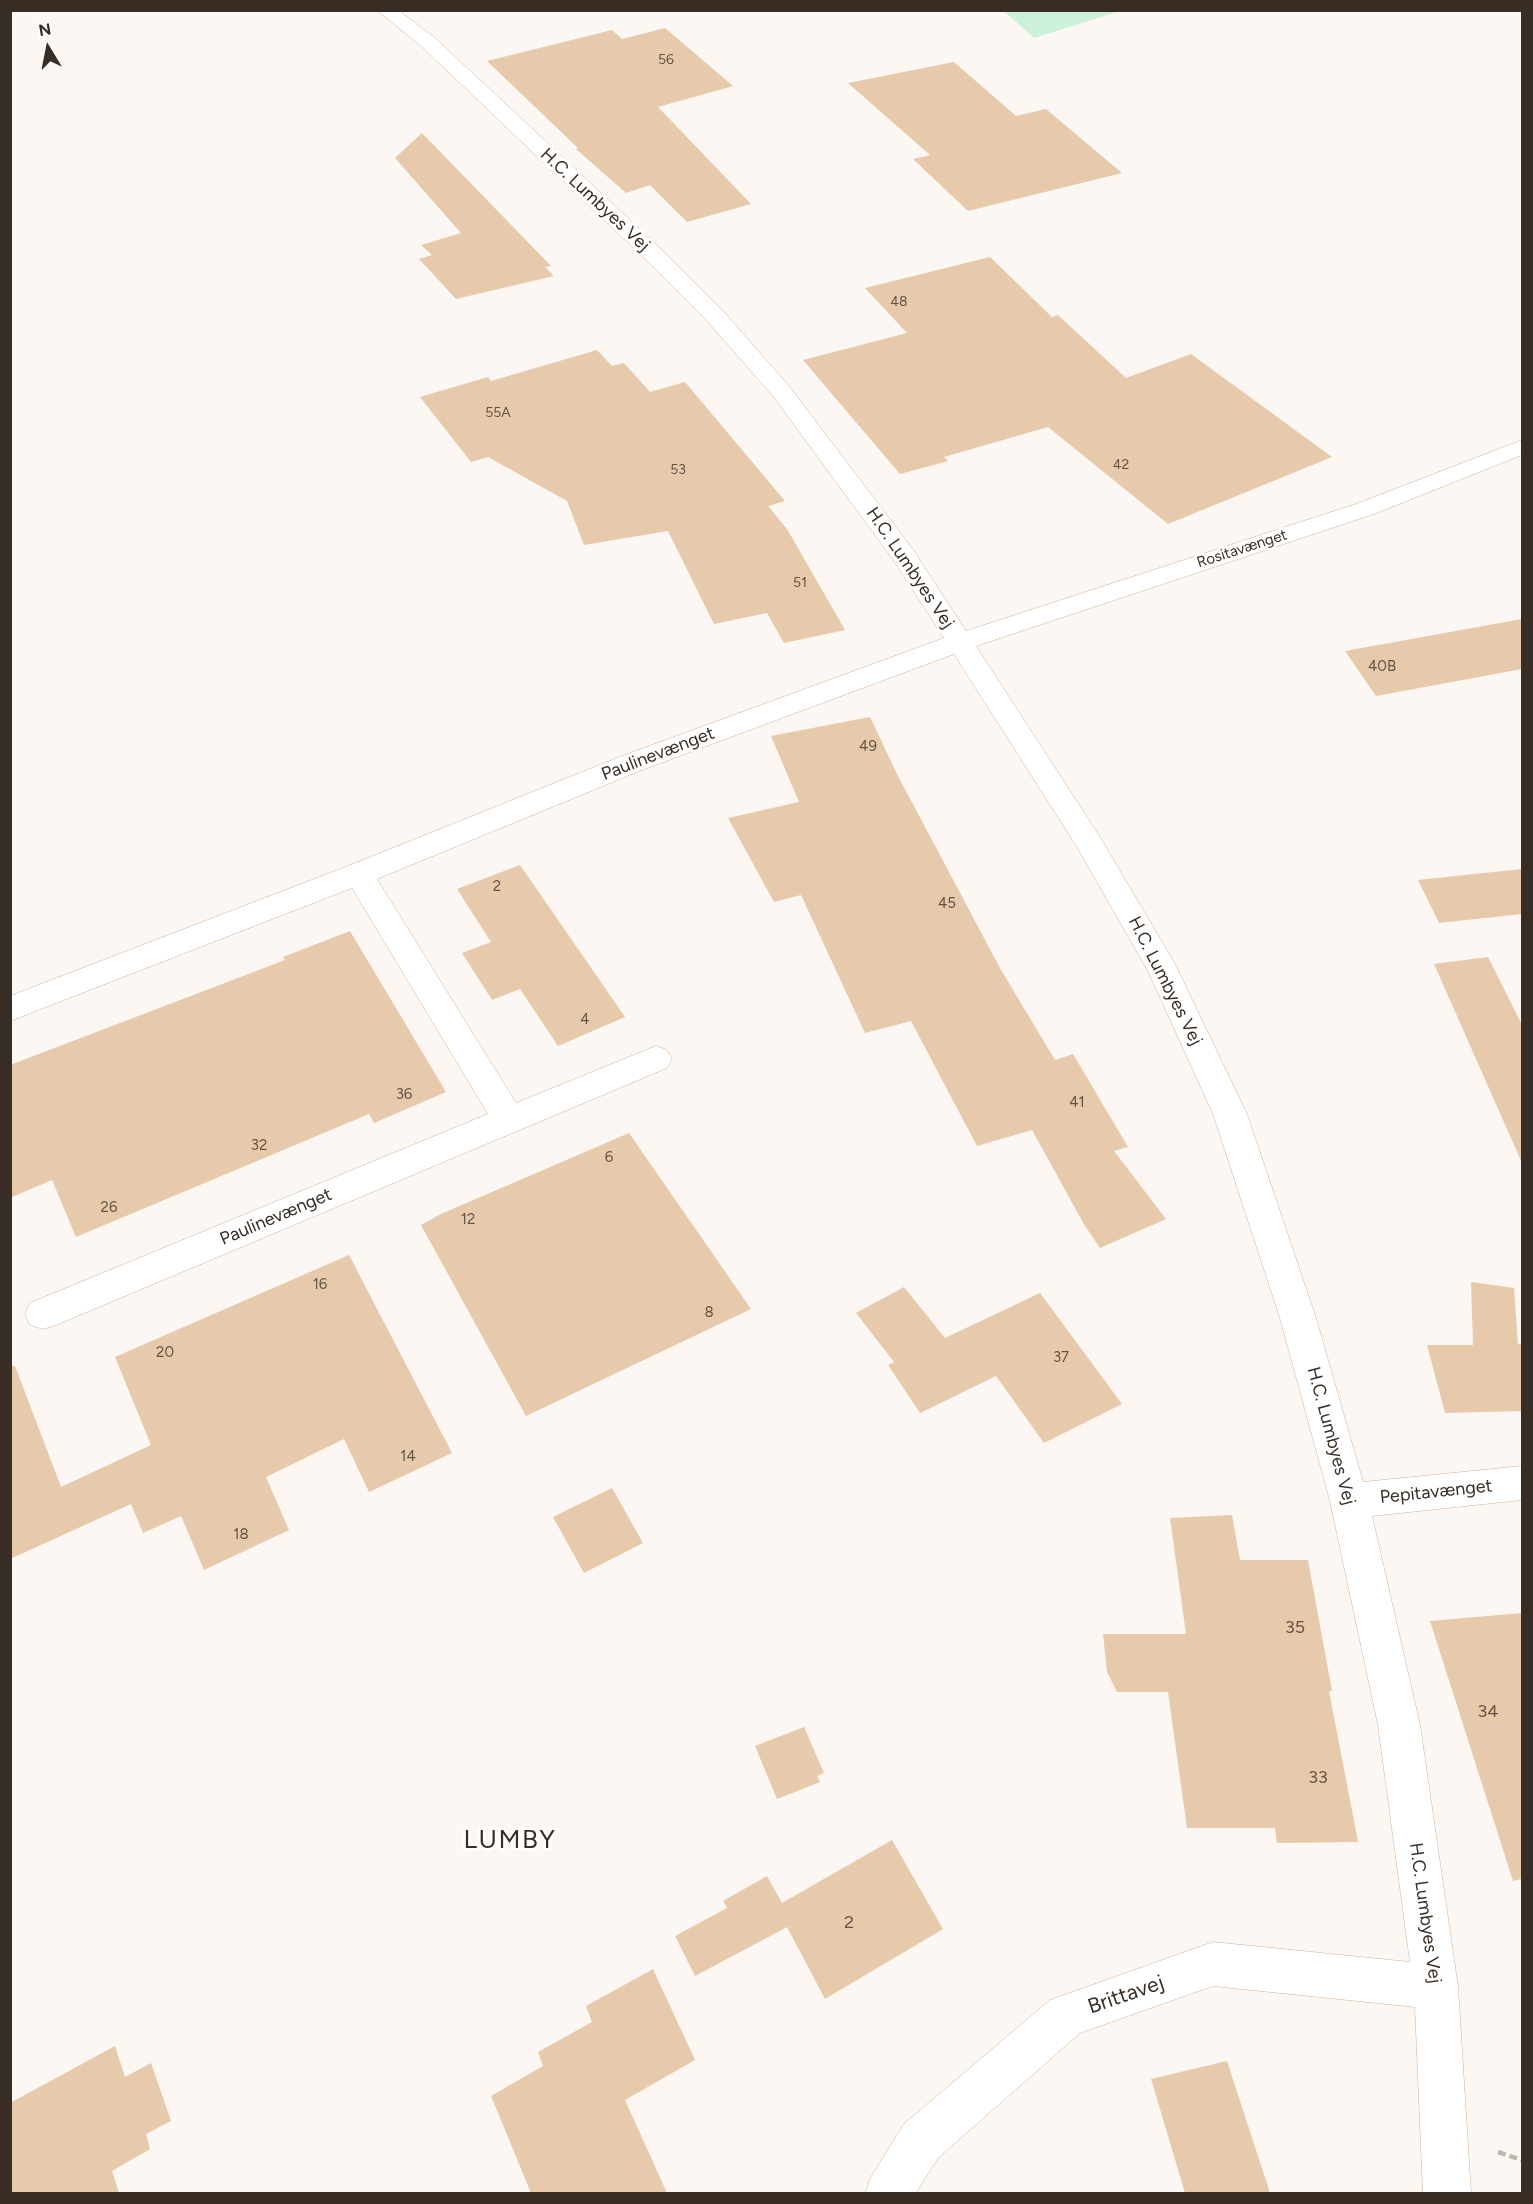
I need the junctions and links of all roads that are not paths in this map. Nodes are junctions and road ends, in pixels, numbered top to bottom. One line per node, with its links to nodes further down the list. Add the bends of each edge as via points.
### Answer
1 (386, 10): 3 (street, H.C. Lumbyes Vej, via 428,42 715,316 781,391 879,520)
2 (1522, 447): 3 (street, Rositavænget, via 1365,508)
3 (959, 642): 4 (street, Paulinevænget, via 632,763); 10 (street, H.C. Lumbyes Vej, via 1120,893 1163,970 1230,1114 1298,1317)
4 (359, 874): 5 (street, Paulinevænget); 7 (street)
5 (10, 1009)
6 (656, 1059): 7 (street, Paulinevænget)
7 (509, 1120): 8 (street, Paulinevænget)
8 (43, 1314)
9 (1522, 1483): 10 (street, Pepitavænget)
10 (1350, 1501): 11 (street, H.C. Lumbyes Vej, via 1399,1725)
11 (1436, 1987): 12 (street, Brittavej, via 1213,1964 1066,2016 921,2141); 13 (street, H.C. Lumbyes Vej)
12 (888, 2193)
13 (1447, 2193)

